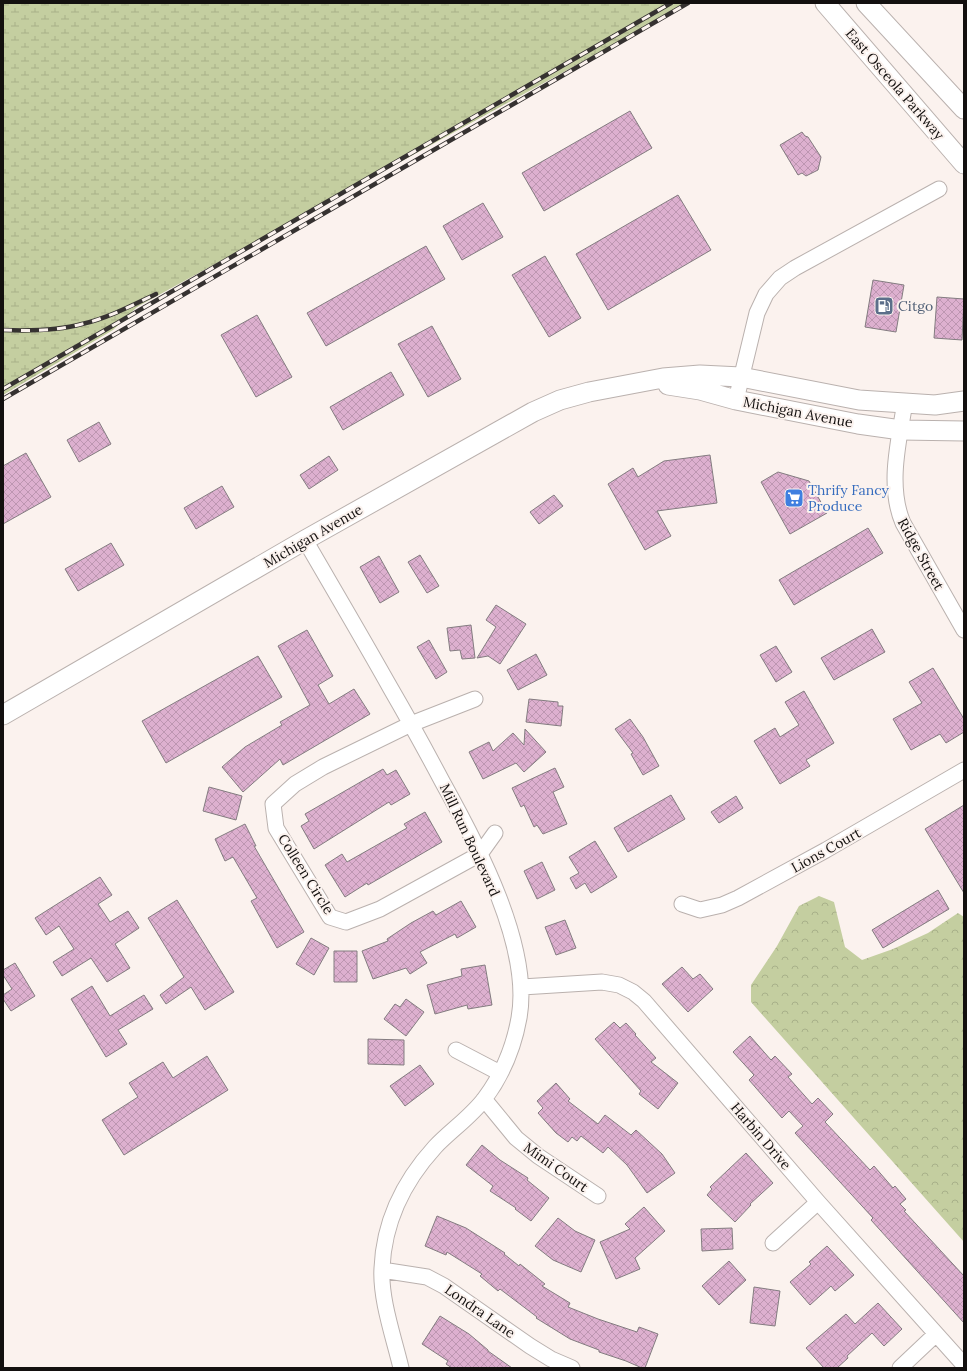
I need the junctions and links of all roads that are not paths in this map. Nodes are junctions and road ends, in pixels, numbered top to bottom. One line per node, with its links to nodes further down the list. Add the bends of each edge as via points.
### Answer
1 (825, 3): 4 (main road, East Osceola Parkway)
2 (866, 3): 3 (main road)
3 (964, 109)
4 (964, 164)
5 (939, 189): 6 (street, via 780,278 766,294 757,313)
6 (741, 377): 7 (main road, Michigan Avenue, via 700,375); 8 (street); 10 (main road, Michigan Avenue, via 859,400)
7 (633, 383): 8 (main road, Michigan Avenue, via 700,390); 13 (main road, Michigan Avenue, via 560,400 533,412)
8 (736, 400): 11 (main road, Michigan Avenue)
9 (964, 401): 10 (main road, Michigan Avenue, via 934,405)
10 (905, 402): 11 (street, Ridge Street)
11 (901, 430): 12 (main road, Michigan Avenue); 14 (street, Ridge Street, via 895,490 896,506 903,523)
12 (964, 431)
13 (305, 540): 16 (main road, Michigan Avenue); 17 (street, Mill Run Boulevard)
14 (964, 630)
15 (475, 699): 17 (street)
16 (3, 715)
17 (411, 724): 20 (street, Mill Run Boulevard); 20 (street, Colleen Circle, via 323,767 295,784 273,804 276,828 330,918 346,922 380,909)
18 (964, 770): 21 (street, Lions Court, via 738,898 700,910)
19 (495, 833): 20 (street)
20 (480, 854): 22 (street, Mill Run Boulevard, via 509,927)
21 (682, 904)
22 (522, 987): 24 (street, Mill Run Boulevard, via 520,1018 511,1051); 27 (street, Harbin Drive, via 602,982 619,985 634,992)
23 (456, 1050): 24 (street)
24 (500, 1073): 25 (street, Mill Run Boulevard)
25 (484, 1099): 26 (street, Mimi Court, via 516,1138); 29 (street, Mill Run Boulevard, via 435,1147 415,1171 398,1198 388,1225)
26 (598, 1196)
27 (818, 1202): 28 (street); 30 (street, Harbin Drive)
28 (773, 1243)
29 (382, 1270): 32 (street, Mill Run Boulevard, via 384,1297); 33 (street, Londra Lane, via 427,1277 551,1360)
30 (936, 1334): 31 (street, Harbin Drive); 34 (street)
31 (964, 1365)
32 (401, 1368)
33 (572, 1368)
34 (900, 1368)

